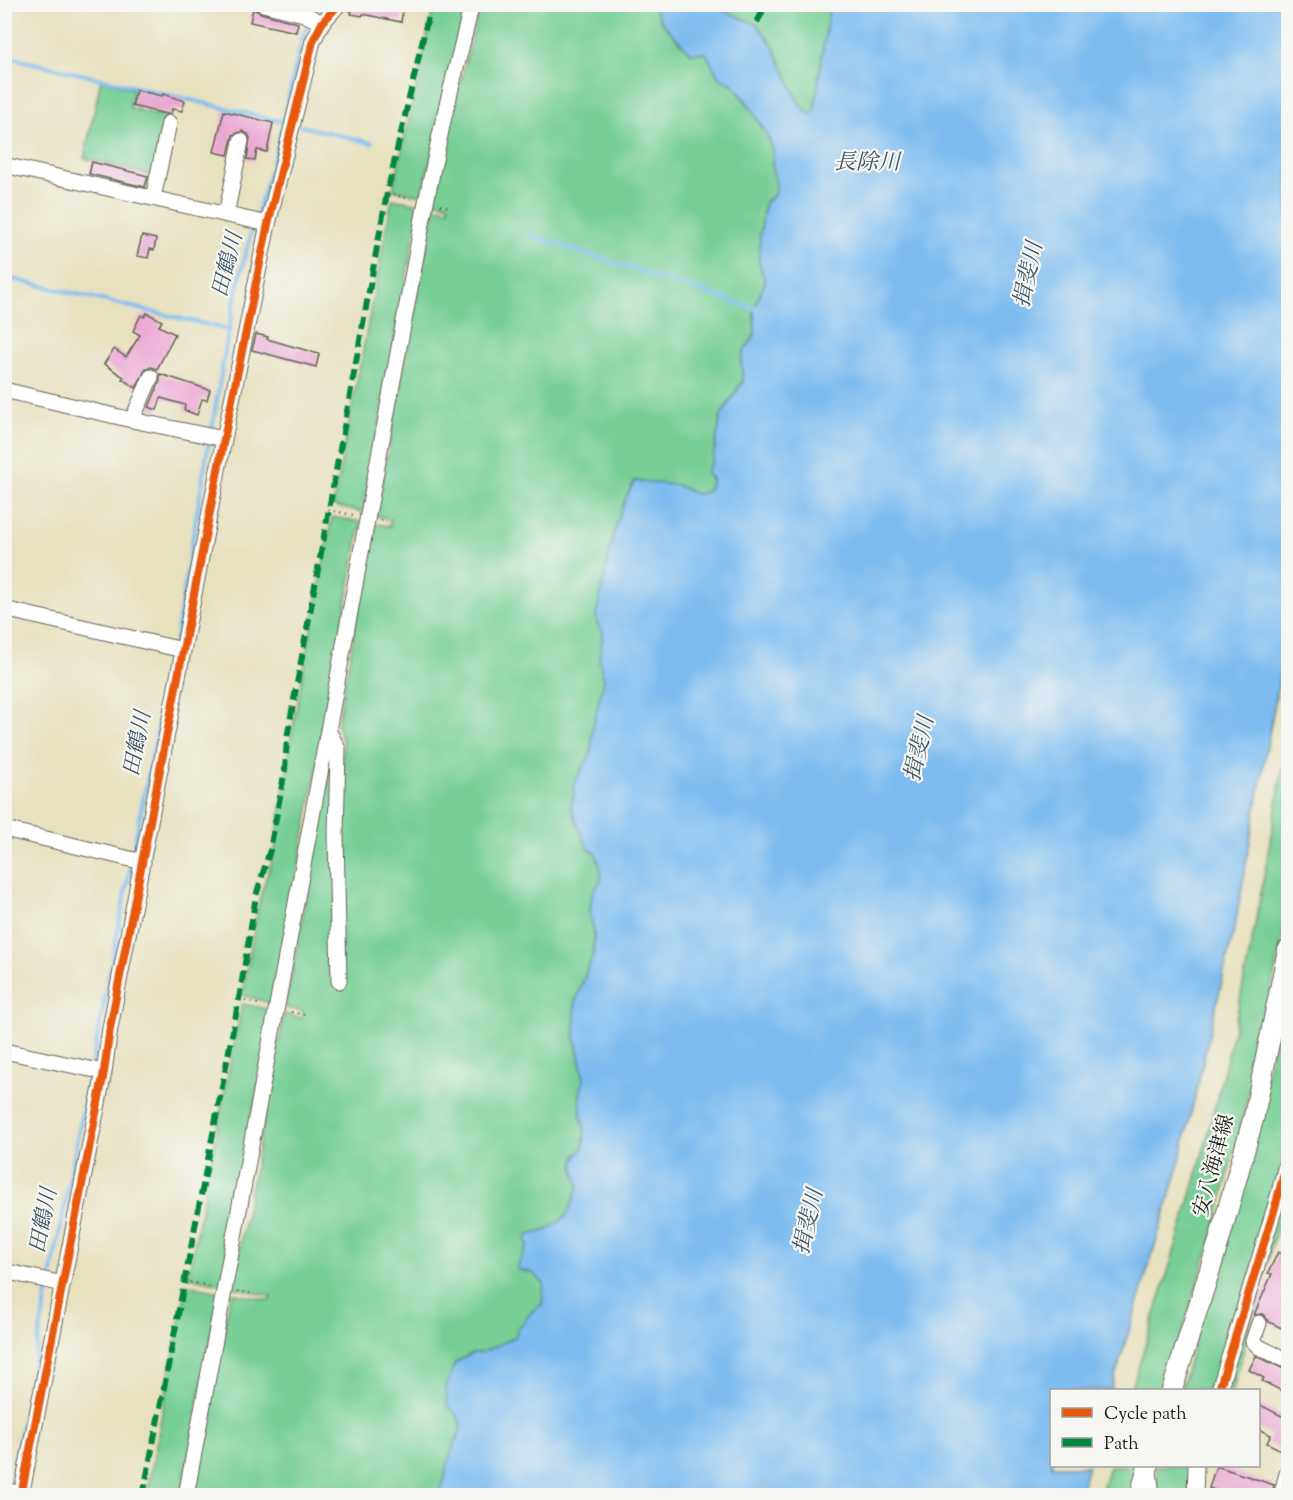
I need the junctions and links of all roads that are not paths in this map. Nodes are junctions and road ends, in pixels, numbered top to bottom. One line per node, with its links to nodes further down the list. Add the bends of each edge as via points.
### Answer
1 (263, 4): 4 (street)
2 (339, 4): 4 (street)
3 (472, 4): 17 (street, via 426,202)
4 (315, 19): 10 (street, via 313,41)
5 (169, 123): 8 (street)
6 (241, 141): 9 (street)
7 (4, 165): 8 (street)
8 (153, 198): 9 (street)
9 (226, 215): 10 (street)
10 (266, 224): 14 (street)
11 (151, 377): 13 (street)
12 (4, 390): 13 (street)
13 (132, 420): 14 (street)
14 (217, 437): 16 (street)
15 (4, 609): 16 (street)
16 (176, 648): 19 (street)
17 (328, 730): 21 (street, via 338,749); 36 (street)
18 (4, 829): 19 (street)
19 (141, 861): 23 (street)
20 (1288, 950): 29 (main road, 安八海津線, via 1254,1116)
21 (339, 981)
22 (4, 1051): 23 (street)
23 (102, 1072): 26 (street)
24 (1288, 1156): 30 (street)
25 (4, 1271): 26 (street)
26 (61, 1284): 35 (street)
27 (1259, 1323): 28 (street, via 1253,1341)
28 (1288, 1361)
29 (1172, 1389)
30 (1219, 1389)
31 (1148, 1467): 37 (main road)
32 (1148, 1467): 38 (street)
33 (1196, 1467): 39 (street)
34 (1288, 1470): 40 (street)
35 (16, 1493)
36 (186, 1496)
37 (1140, 1496)
38 (1152, 1496)
39 (1195, 1496)
40 (1281, 1496)

